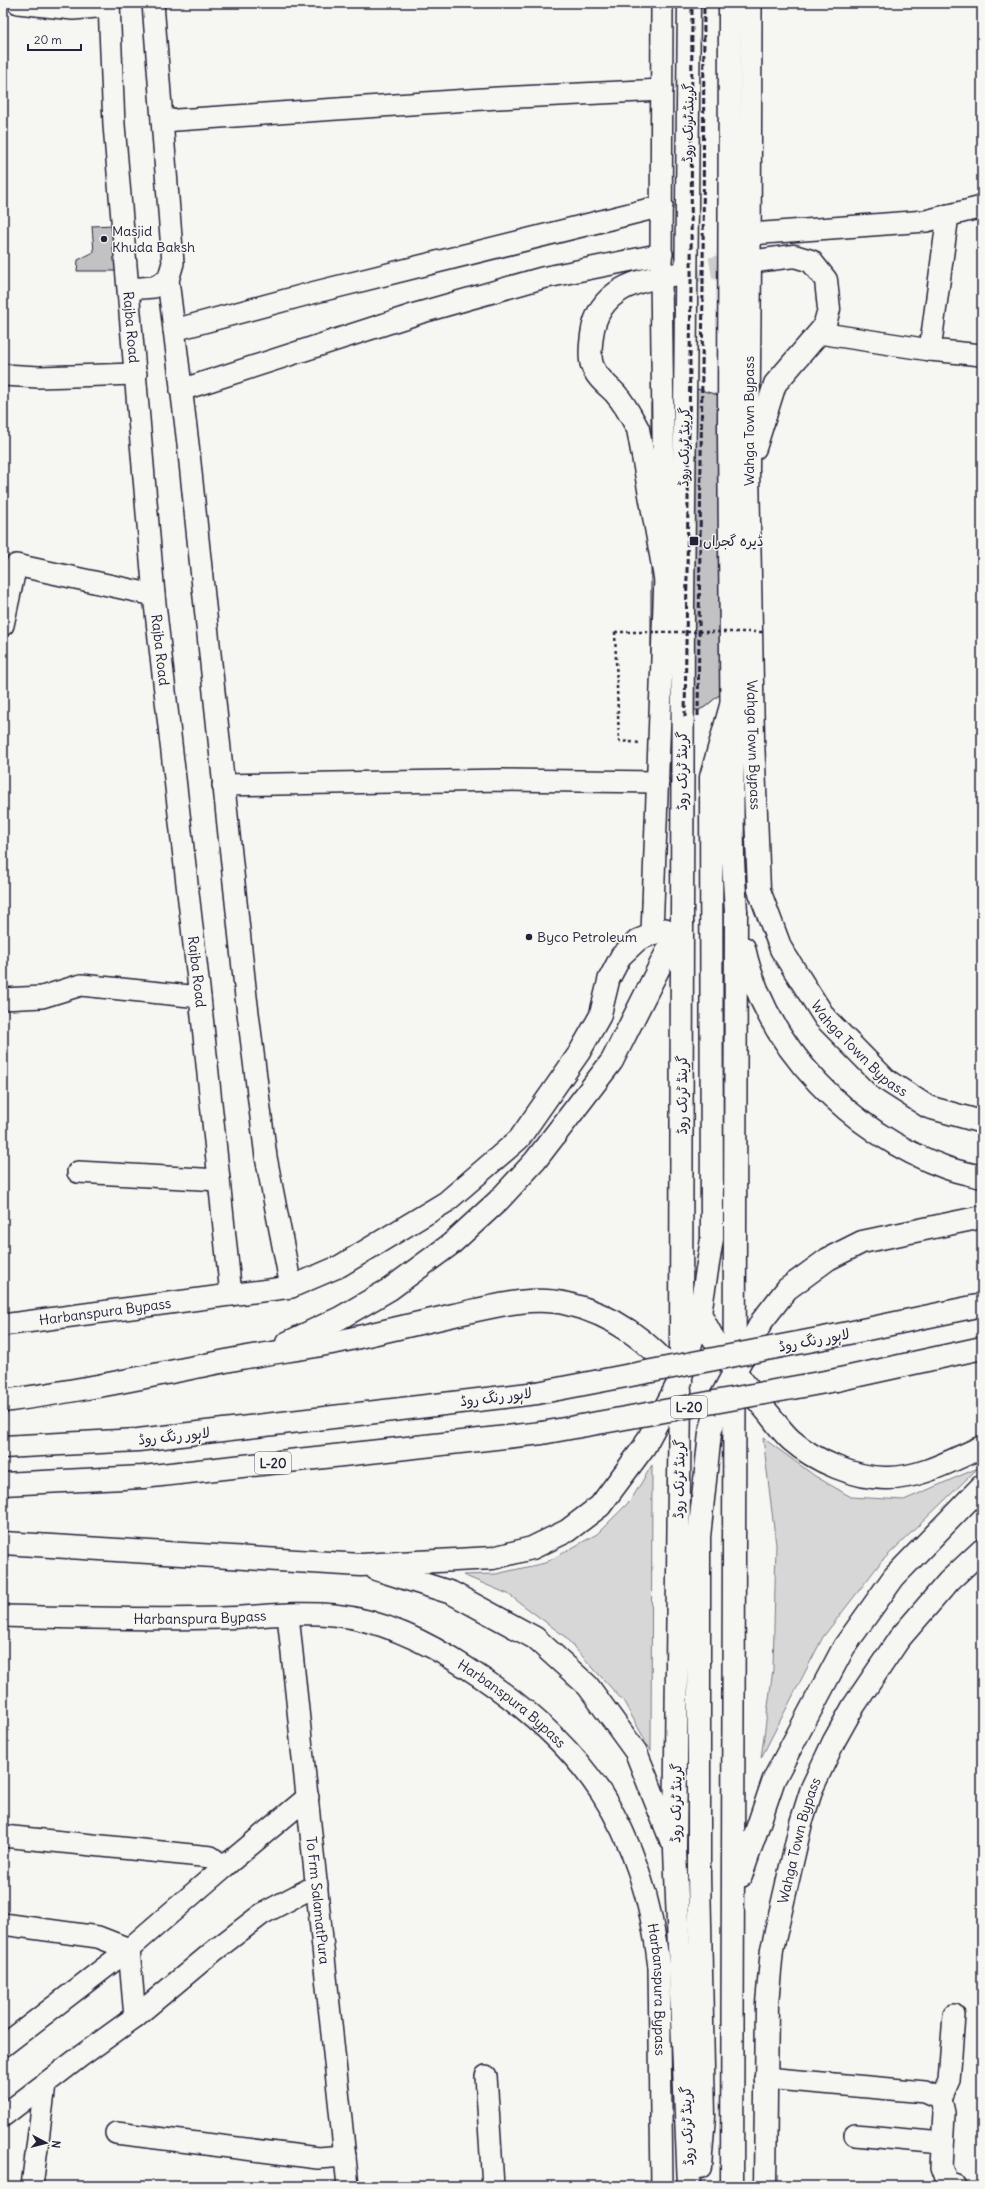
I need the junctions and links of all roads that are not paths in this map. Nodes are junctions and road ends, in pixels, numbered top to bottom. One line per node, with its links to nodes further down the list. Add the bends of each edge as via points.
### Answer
1 (18, 3): 7 (street, via 73,9)
2 (153, 3): 9 (street)
3 (662, 3): 8 (street)
4 (689, 3): 37 (main road, گرینڈ ٹرنک روڈ)
5 (730, 3): 31 (main road, via 729,436)
6 (751, 3): 13 (street)
7 (109, 4): 18 (street, Rajba Road, via 114,125)
8 (662, 90): 9 (street, via 490,98); 10 (street)
9 (162, 121): 16 (street)
10 (662, 206): 14 (street); 19 (street)
11 (982, 207): 12 (street)
12 (948, 215): 13 (street, via 926,221); 21 (street)
13 (750, 234): 15 (street)
14 (662, 254): 17 (street); 25 (street, via 542,278 419,313)
15 (746, 262): 20 (main road, via 794,256 811,262 826,280 829,308 824,327); 26 (main road, Wahga Town Bypass)
16 (170, 271): 18 (street, via 154,287); 19 (street)
17 (670, 275): 28 (street); 28 (main road, via 626,287 606,301 597,312 591,344 592,365 626,408 638,429)
18 (129, 289): 23 (street, Rajba Road)
19 (174, 330): 25 (street)
20 (819, 333): 21 (street); 26 (main road, via 775,384)
21 (930, 350): 22 (street)
22 (982, 355)
23 (136, 374): 24 (street, via 39,377); 29 (street, Rajba Road)
24 (3, 375)
25 (182, 390): 33 (street)
26 (748, 470): 35 (main road, Wahga Town Bypass, via 753,738)
27 (9, 563): 29 (street); 30 (street)
28 (665, 577): 32 (street)
29 (154, 595): 39 (street, Rajba Road)
30 (3, 625)
31 (732, 702): 34 (main road); 50 (main road, via 711,777 712,1239)
32 (658, 782): 33 (street, via 503,780); 38 (street)
33 (223, 785): 47 (street, via 266,1158)
34 (733, 861): 35 (main road); 36 (main road)
35 (759, 890): 41 (main road, Wahga Town Bypass, via 781,948 825,1018 886,1080 928,1107)
36 (736, 912): 43 (main road, via 750,974 776,1028 807,1070 850,1113 899,1146 947,1168); 54 (main road)
37 (682, 923): 38 (street, Harbanspura Bypass); 46 (main road, گرینڈ ٹرنک روڈ); 53 (main road, via 612,1061 535,1161 498,1201 451,1244 390,1289 340,1318)
38 (652, 933): 47 (street, Harbanspura Bypass, via 638,940 621,956 610,979 600,1016 579,1053 518,1139 446,1202 340,1266)
39 (200, 997): 40 (street, via 81,985 42,997); 44 (street, Rajba Road)
40 (3, 999)
41 (982, 1122)
42 (78, 1172): 44 (street)
43 (982, 1177)
44 (219, 1180): 48 (street, Rajba Road)
45 (982, 1217): 54 (main road, via 862,1242 828,1259 787,1289 762,1321)
46 (682, 1270): 50 (main road); 55 (main road, گرینڈ ٹرنک روڈ)
47 (291, 1287): 48 (street, Harbanspura Bypass)
48 (231, 1295): 51 (street, Harbanspura Bypass)
49 (982, 1305): 58 (main road, لاہور رنگ روڈ, bridge, via 537,1393 138,1440)
50 (700, 1313): 54 (main road); 55 (main road)
51 (3, 1325)
52 (982, 1348): 60 (main road, L-20, bridge, via 836,1380 542,1434 143,1477)
53 (265, 1354): 55 (main road, via 345,1340 533,1300 567,1303 603,1315 632,1331 658,1353); 56 (main road, via 110,1384)
54 (735, 1372): 57 (main road, via 719,1400); 59 (main road, via 791,1440 824,1461 848,1472 887,1478 912,1476); 62 (main road)
55 (680, 1380): 57 (main road, via 699,1408); 65 (main road, via 648,1441 624,1476 600,1506 567,1531 532,1548 493,1558); 70 (main road, گرینڈ ٹرنک روڈ)
56 (3, 1401)
57 (710, 1433): 62 (main road); 93 (main road, via 699,1537 699,1876 704,2116)
58 (3, 1447)
59 (982, 1447)
60 (3, 1484)
61 (982, 1486): 73 (main road, via 894,1577 844,1647 774,1779)
62 (733, 1491): 73 (main road)
63 (3, 1543): 65 (main road)
64 (982, 1550): 80 (main road, Wahga Town Bypass, via 949,1581 899,1639 853,1707 812,1788 801,1823 772,1948 766,2003)
65 (361, 1564): 70 (main road, via 452,1593 535,1638 588,1686 636,1752)
66 (288, 1615): 67 (street, Harbanspura Bypass, via 150,1620); 68 (street, To Frm SalamatPura); 91 (street, Harbanspura Bypass, via 334,1615 367,1622 403,1633 440,1650 498,1688 526,1710 568,1749 596,1783 619,1822 633,1854 642,1879 656,1938 659,1967)
67 (3, 1616)
68 (308, 1797): 71 (street); 72 (street, To Frm SalamatPura)
69 (3, 1836): 71 (street, via 212,1857)
70 (675, 1850): 92 (main road, گرینڈ ٹرنک روڈ)
71 (224, 1867): 75 (street)
72 (317, 1885): 77 (street, via 262,1914); 87 (street, To Frm SalamatPura)
73 (734, 1901): 94 (main road)
74 (3, 1924): 75 (street, via 98,1937)
75 (129, 1949): 77 (street); 78 (street)
76 (954, 2015): 82 (street, via 949,2081)
77 (135, 2017): 81 (street)
78 (3, 2046)
79 (486, 2076): 90 (street)
80 (765, 2078): 82 (street, via 925,2092); 95 (main road, Wahga Town Bypass)
81 (45, 2085): 83 (street); 88 (street)
82 (941, 2099): 86 (street, via 944,2113)
83 (3, 2116)
84 (116, 2133): 87 (street, via 318,2158)
85 (855, 2135): 86 (street)
86 (942, 2143): 96 (street, via 941,2167 947,2183)
87 (345, 2156): 89 (street, To Frm SalamatPura)
88 (32, 2186)
89 (348, 2186)
90 (493, 2186)
91 (662, 2186)
92 (689, 2186)
93 (698, 2186)
94 (732, 2186)
95 (765, 2186)
96 (956, 2186)

